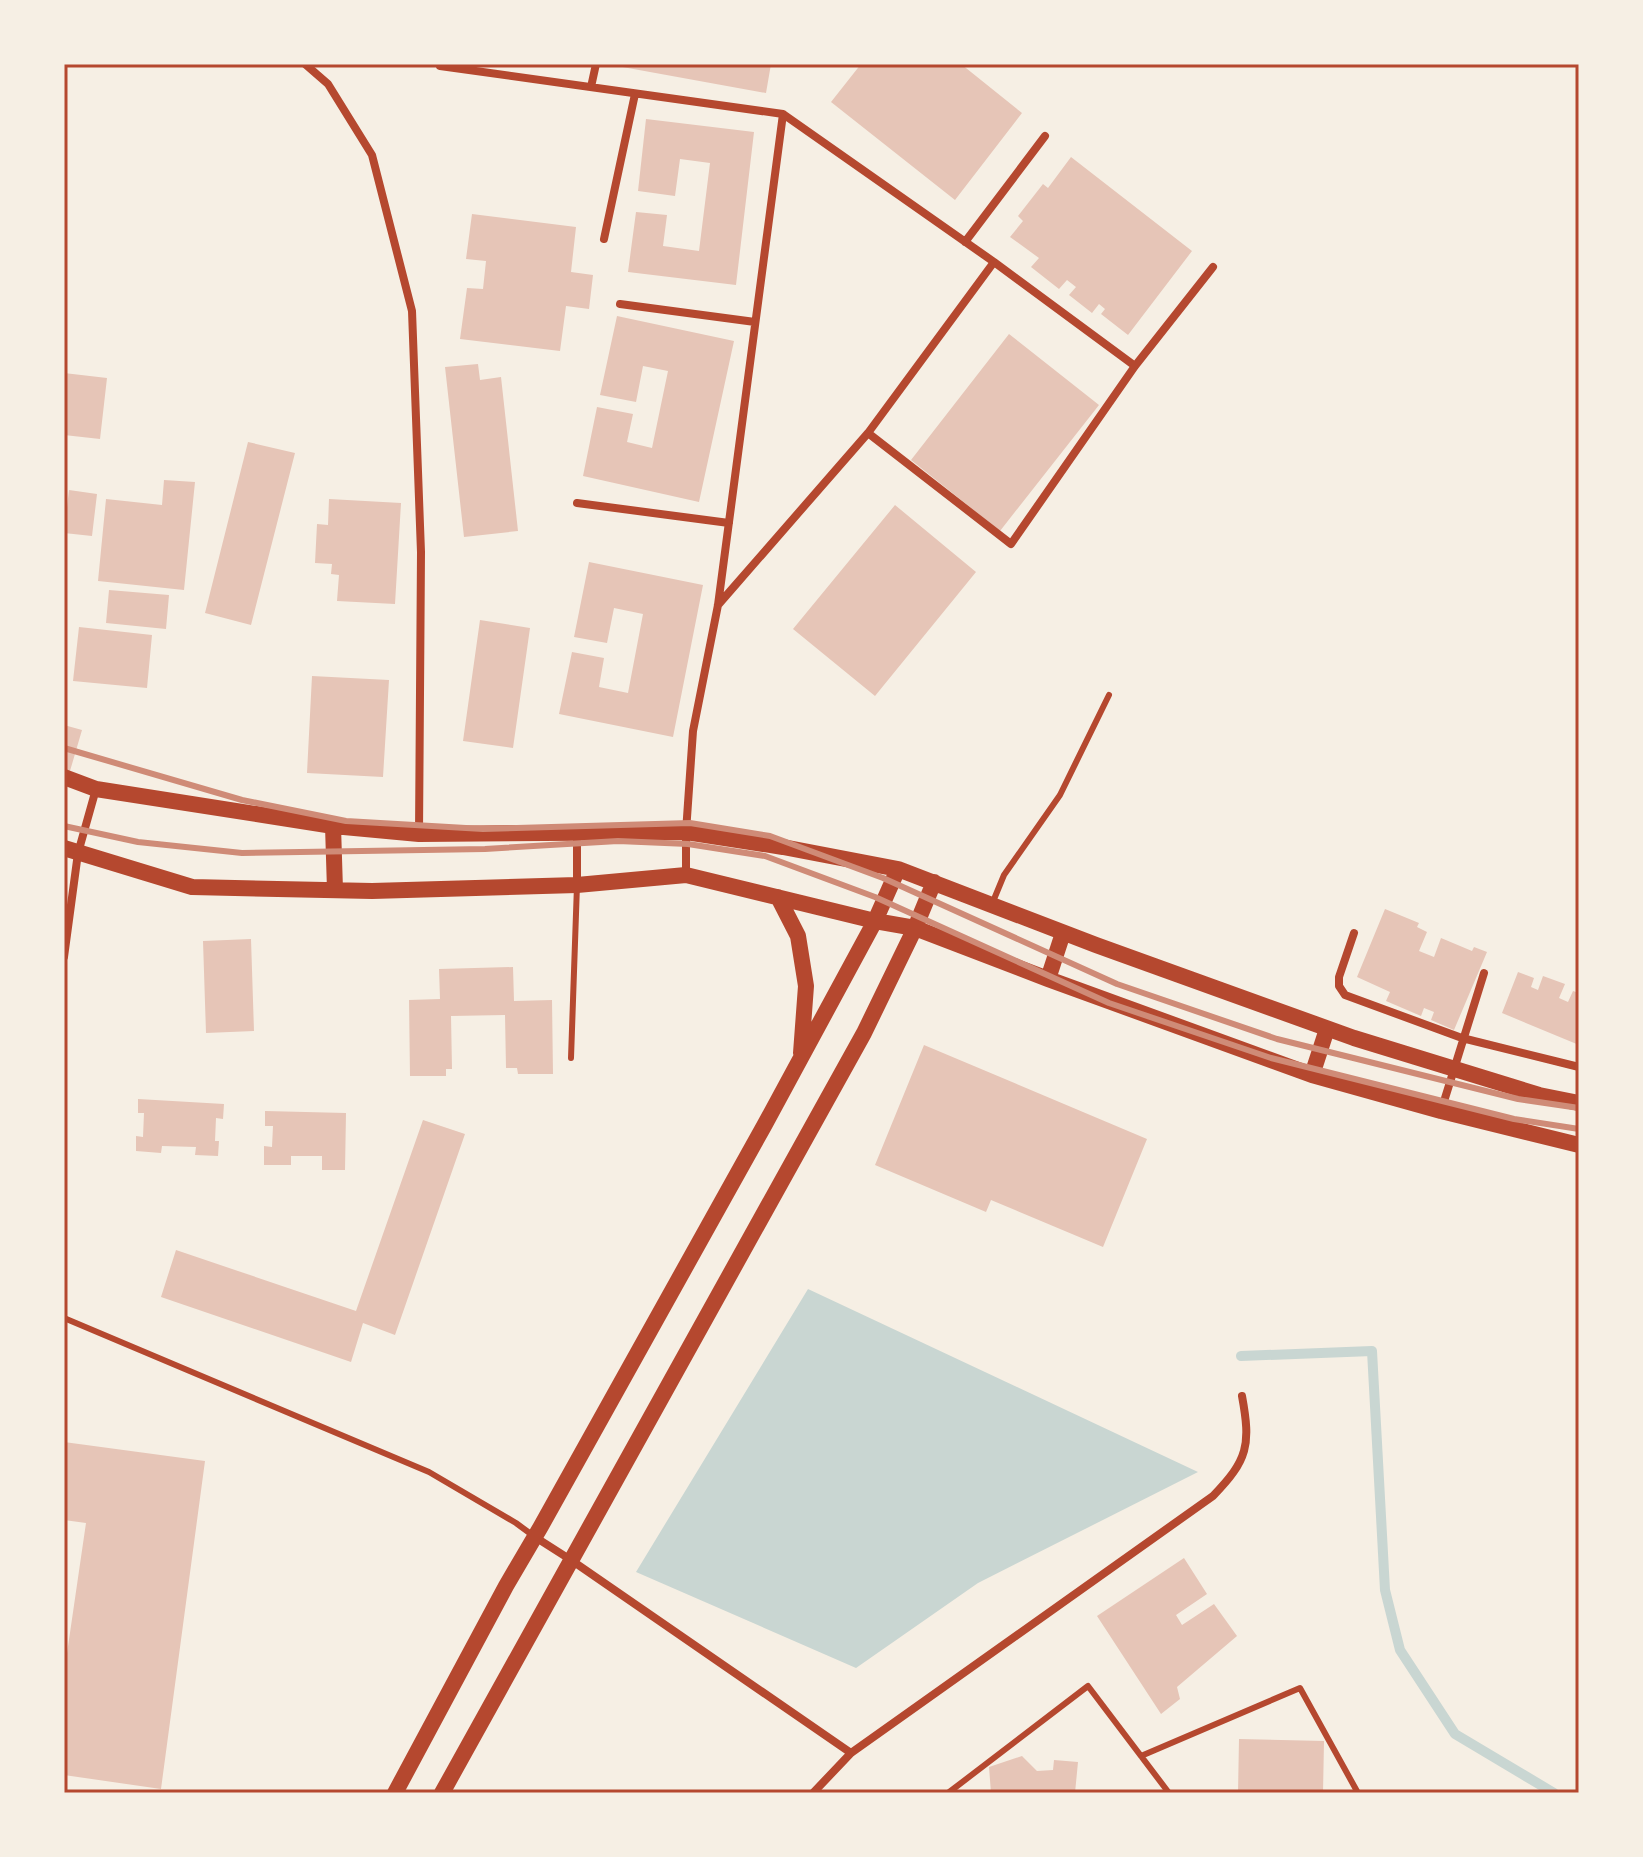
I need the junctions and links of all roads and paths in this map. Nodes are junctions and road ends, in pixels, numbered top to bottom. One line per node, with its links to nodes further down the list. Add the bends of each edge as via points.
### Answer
1 (305, 64): 24 (street, via 328,84 372,155 412,311 421,552)
2 (596, 64): 4 (street)
3 (440, 66): 4 (street)
4 (591, 87): 5 (street)
5 (635, 94): 6 (street); 8 (street)
6 (783, 114): 9 (street); 13 (street)
7 (1045, 136): 9 (street)
8 (604, 239)
9 (965, 242): 10 (street)
10 (994, 262): 14 (street); 15 (street)
11 (1213, 267): 14 (street)
12 (620, 304): 13 (street)
13 (755, 322): 17 (street)
14 (1135, 366): 15 (street, via 1011,544)
15 (868, 433): 18 (street)
16 (577, 503): 17 (street)
17 (729, 523): 18 (street)
18 (718, 605): 23 (street, via 693,731)
19 (1109, 695): 33 (lane, via 1060,795 1004,875)
20 (64, 777): 21 (main road)
21 (96, 789): 22 (main road); 26 (street)
22 (333, 826): 24 (main road); 31 (main road)
23 (686, 832): 25 (main road); 27 (main road); 28 (street)
24 (419, 834): 25 (main road)
25 (577, 834): 30 (street)
26 (71, 851): 31 (main road, via 192,887); 38 (street)
27 (898, 869): 29 (main road); 34 (main road)
28 (686, 875): 30 (main road); 32 (main road)
29 (934, 882): 33 (main road); 35 (main road)
30 (577, 885): 31 (main road); 43 (lane)
31 (335, 890)
32 (778, 897): 34 (main road); 44 (main road, via 798,936 806,986)
33 (992, 904): 36 (main road)
34 (875, 921): 35 (main road); 44 (main road)
35 (915, 928): 40 (main road); 54 (main road, via 857,1047)
36 (1063, 933): 40 (main road); 41 (main road)
37 (1354, 933): 42 (street, via 1339,977 1345,995)
38 (64, 957)
39 (1484, 973): 42 (street)
40 (1048, 979): 47 (main road)
41 (1327, 1029): 46 (main road); 47 (main road)
42 (1462, 1038): 45 (street); 46 (street)
43 (571, 1058)
44 (801, 1059): 53 (main road)
45 (1579, 1067)
46 (1454, 1069): 48 (main road); 49 (street)
47 (1312, 1075): 49 (main road)
48 (1579, 1103)
49 (1441, 1111): 50 (main road)
50 (1579, 1145)
51 (64, 1318): 53 (lane, via 429,1472)
52 (1242, 1396): 55 (street, via 1246,1452 1213,1496)
53 (535, 1537): 54 (street); 57 (main road)
54 (571, 1560): 55 (street); 58 (main road)
55 (851, 1753): 59 (street)
56 (1141, 1756): 60 (lane, via 1088,1686); 61 (lane); 62 (lane, via 1300,1688)
57 (395, 1793)
58 (442, 1793)
59 (813, 1793)
60 (948, 1793)
61 (1169, 1793)
62 (1358, 1793)

